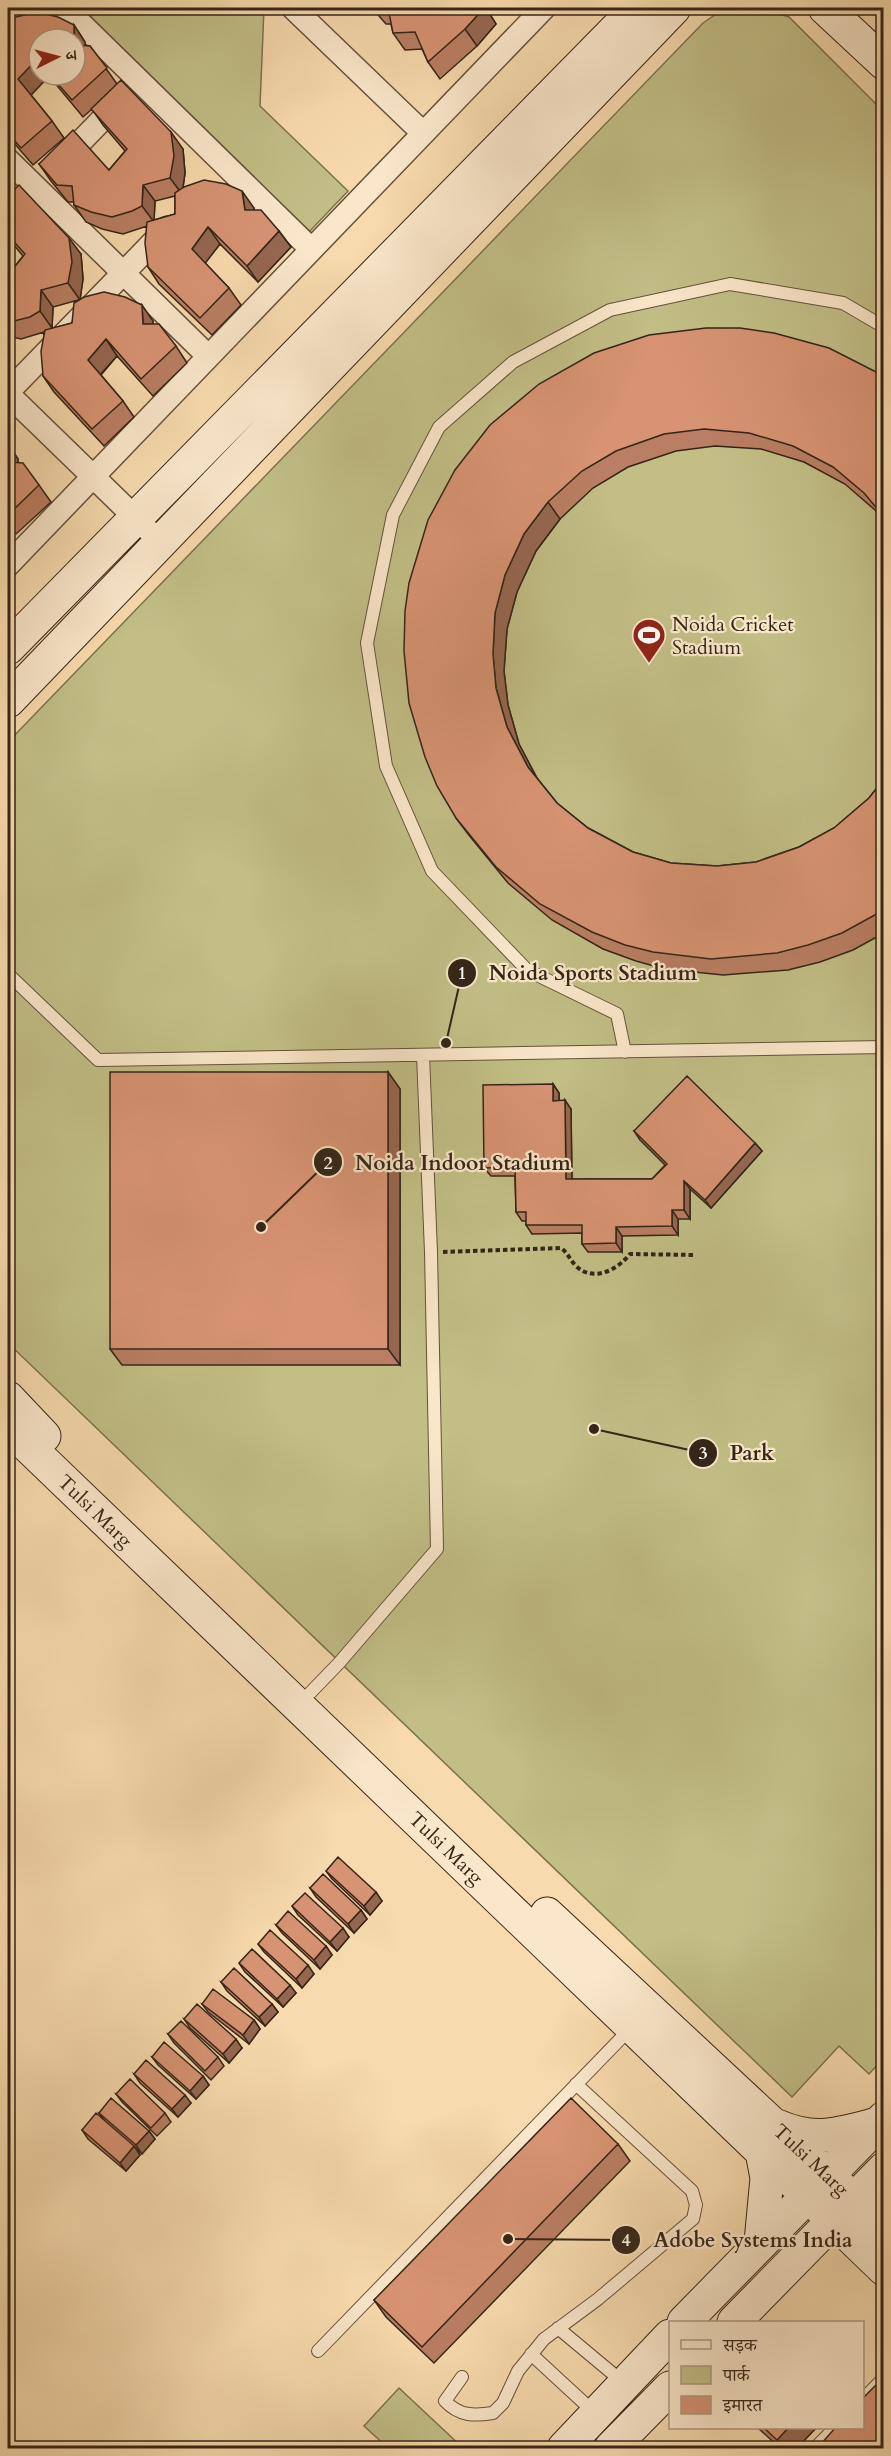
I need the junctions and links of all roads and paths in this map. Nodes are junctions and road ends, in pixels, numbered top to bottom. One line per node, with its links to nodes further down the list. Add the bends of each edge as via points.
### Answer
1 (43, 8): 8 (street)
2 (64, 8): 10 (street)
3 (293, 8): 11 (street)
4 (544, 8): 11 (street)
5 (637, 8): 23 (street)
6 (675, 8): 24 (street)
7 (825, 8): 9 (street)
8 (8, 44)
9 (884, 63)
10 (140, 81): 13 (street); 15 (street)
11 (423, 133): 17 (street)
12 (8, 160): 15 (street)
13 (227, 166): 14 (street); 17 (street)
14 (211, 183)
15 (29, 195): 18 (street)
16 (179, 215): 18 (street)
17 (311, 249): 20 (street)
18 (123, 273): 20 (street); 21 (street)
19 (884, 327): 30 (lane, via 843,303 730,284 610,310 513,362 439,427 393,515 367,643 386,766 432,871 527,970 617,1014)
20 (208, 356): 22 (street)
21 (8, 393): 22 (street)
22 (92, 476): 23 (street); 25 (street)
23 (135, 518): 24 (street); 26 (street)
24 (159, 542): 27 (street)
25 (8, 565)
26 (8, 648)
27 (8, 701)
28 (8, 974): 31 (lane, via 98,1060)
29 (884, 1047): 30 (lane)
30 (625, 1052): 31 (lane)
31 (423, 1055): 32 (lane)
32 (430, 1252): 33 (path, via 561,1248 577,1266 594,1274 611,1271 630,1254); 36 (lane, via 437,1549)
33 (695, 1255)
34 (8, 1398): 36 (street, Tulsi Marg)
35 (8, 1427): 36 (street, Tulsi Marg)
36 (304, 1699): 37 (street, Tulsi Marg); 40 (street, Tulsi Marg)
37 (632, 2027): 38 (lane); 40 (street, Tulsi Marg)
38 (576, 2084): 50 (lane, via 692,2191 696,2205 693,2219); 52 (lane)
39 (881, 2121): 40 (street, via 827,2136 795,2134); 42 (street)
40 (767, 2138): 42 (street, Tulsi Marg); 45 (street)
41 (884, 2169): 43 (street)
42 (817, 2186): 43 (street, Tulsi Marg); 45 (street)
43 (843, 2210): 44 (street, Tulsi Marg); 46 (street); 47 (street, Tulsi Marg)
44 (884, 2228)
45 (761, 2242): 48 (street)
46 (802, 2252): 47 (street, via 838,2250); 49 (street)
47 (878, 2264)
48 (685, 2321)
49 (735, 2321)
50 (558, 2328): 53 (lane); 56 (lane)
51 (669, 2338): 56 (street)
52 (318, 2351)
53 (531, 2354): 54 (lane, via 493,2413 466,2415 445,2401); 59 (lane)
54 (462, 2377)
55 (884, 2378): 58 (lane)
56 (625, 2384): 59 (street)
57 (669, 2389): 62 (street)
58 (864, 2398)
59 (597, 2415): 61 (street)
60 (834, 2429): 63 (lane)
61 (564, 2448)
62 (611, 2448)
63 (815, 2448)

